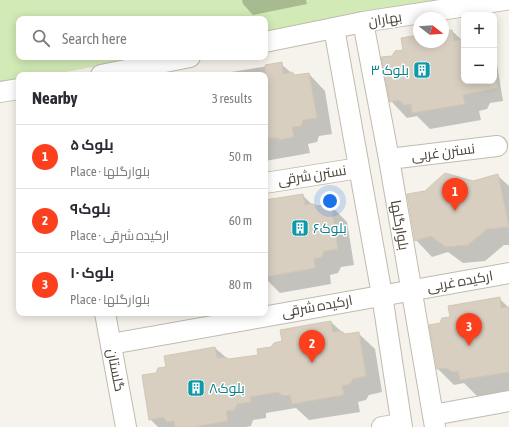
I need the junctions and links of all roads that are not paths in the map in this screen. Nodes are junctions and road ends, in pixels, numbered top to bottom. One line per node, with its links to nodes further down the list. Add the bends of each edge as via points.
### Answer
1 (505, 0): 2 (street, بهاران)
2 (364, 22): 3 (street, بهاران); 10 (street, بلوارگلها)
3 (334, 28): 4 (street, بهاران); 11 (street)
4 (268, 41)
5 (175, 60): 6 (street)
6 (116, 72)
7 (16, 89): 8 (street)
8 (0, 92)
9 (497, 146): 10 (street, نسترن غربی)
10 (389, 159): 14 (street, بلوارگلها)
11 (359, 168): 12 (street, نسترن شرقی); 15 (street)
12 (268, 183)
13 (509, 273): 14 (street, ارکیده غربی)
14 (411, 290): 15 (street, ارکیده غربی); 21 (street, بلوارگلها)
15 (382, 295): 18 (street, ارکیده شرقی); 22 (street)
16 (106, 316): 19 (street, گلستان)
17 (266, 316): 19 (street, ارکیده شرقی)
18 (268, 316)
19 (111, 344): 23 (street, گلستان)
20 (509, 401): 21 (street)
21 (434, 421)
22 (401, 425): 24 (street)
23 (126, 427)
24 (382, 427)

